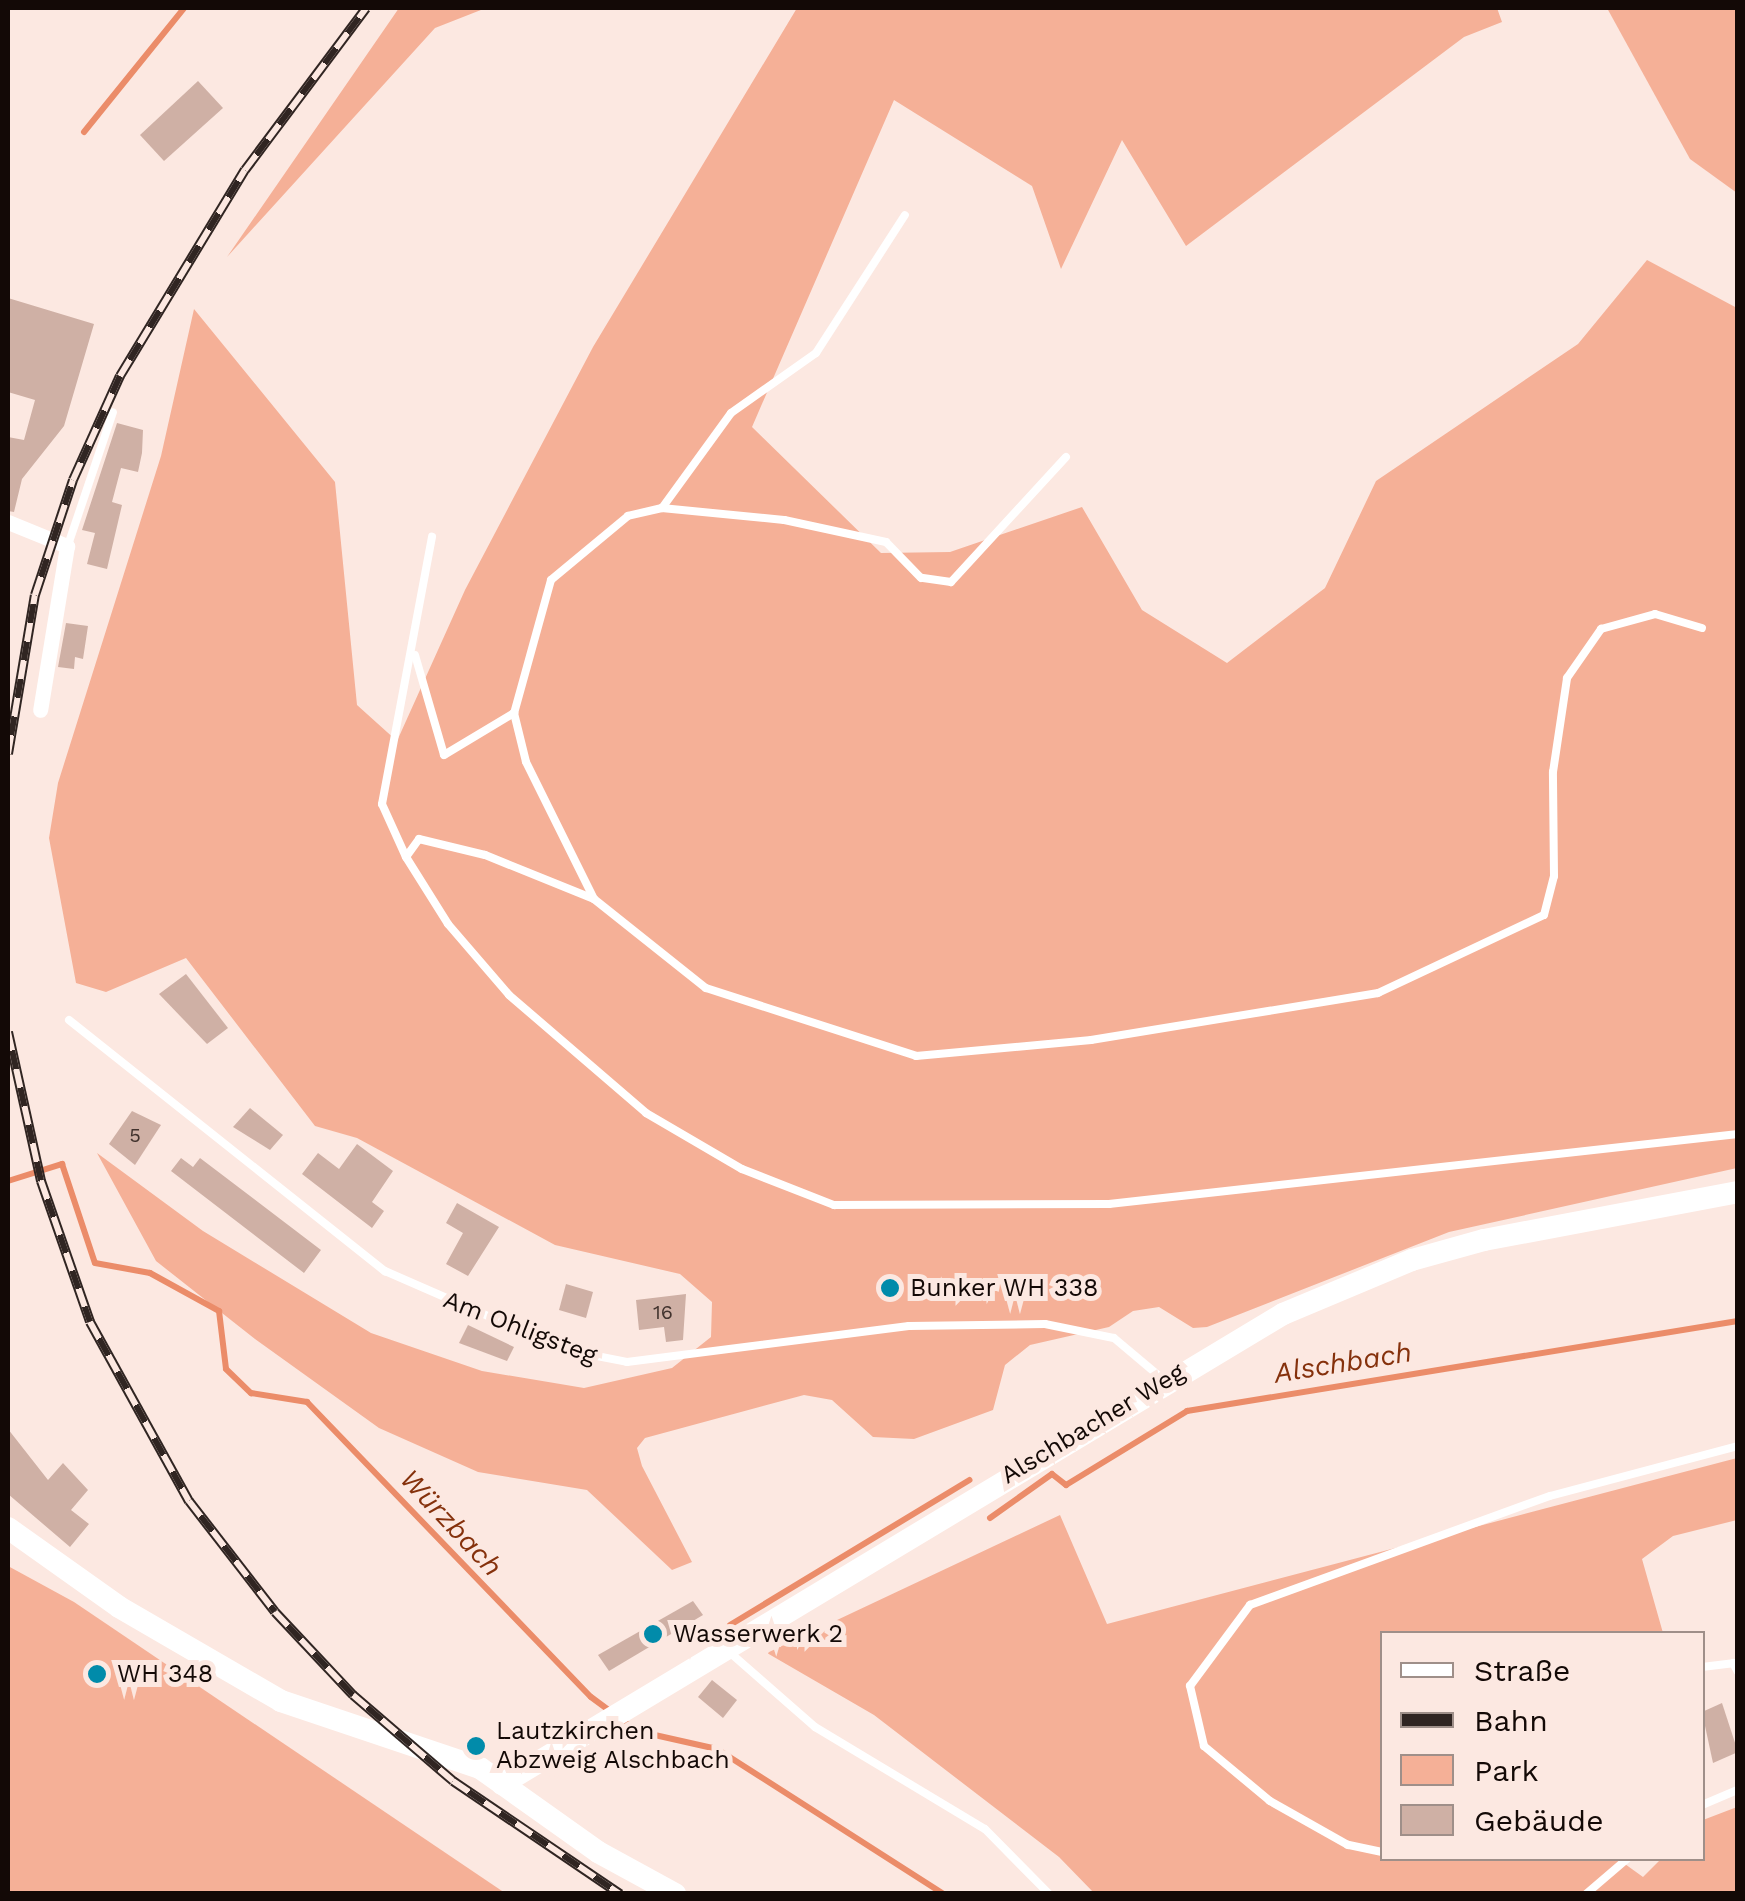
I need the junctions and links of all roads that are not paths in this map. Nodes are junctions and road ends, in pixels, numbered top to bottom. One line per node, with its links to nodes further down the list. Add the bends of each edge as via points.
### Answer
1 (905, 216): 4 (lane, via 816,353 731,414)
2 (113, 412): 7 (lane)
3 (1066, 458): 4 (lane, via 951,582 921,578 886,542 784,520)
4 (662, 508): 11 (lane, via 628,516 551,580)
5 (8, 522): 7 (street)
6 (432, 537): 9 (lane)
7 (67, 546): 10 (street)
8 (1702, 628): 13 (lane, via 1655,614 1601,630 1567,678 1553,772 1554,876 1544,915 1378,993 1091,1040 916,1056 706,988)
9 (414, 650): 11 (lane, via 444,755); 12 (lane, via 382,804)
10 (40, 710)
11 (514, 713): 13 (lane, via 526,762)
12 (406, 857): 13 (lane, via 419,839 485,855); 15 (lane, via 448,924 509,994 646,1113 742,1170 834,1205 1109,1204)
13 (594, 900)
14 (69, 1020): 17 (lane, Am Ohligsteg, via 385,1271 566,1350 627,1362 909,1326 1045,1324 1114,1338)
15 (1738, 1134)
16 (1738, 1192): 17 (street, Alschbacher Weg, via 1412,1260 1283,1314)
17 (1164, 1381): 20 (street, Alschbacher Weg)
18 (1738, 1446): 26 (lane, via 1550,1496 1250,1605 1190,1686 1204,1746 1270,1801 1348,1845)
19 (8, 1528): 23 (street, via 174,1641 320,1720 432,1748)
20 (722, 1646): 23 (street, Alschbacher Weg); 29 (lane, via 815,1727 984,1829)
21 (1705, 1667): 22 (lane, via 1733,1662)
22 (1738, 1672)
23 (502, 1784): 28 (street, via 598,1852)
24 (1738, 1790): 25 (lane)
25 (1705, 1804)
26 (1380, 1852)
27 (1624, 1861): 30 (lane)
28 (675, 1894)
29 (1049, 1894)
30 (1586, 1894)

